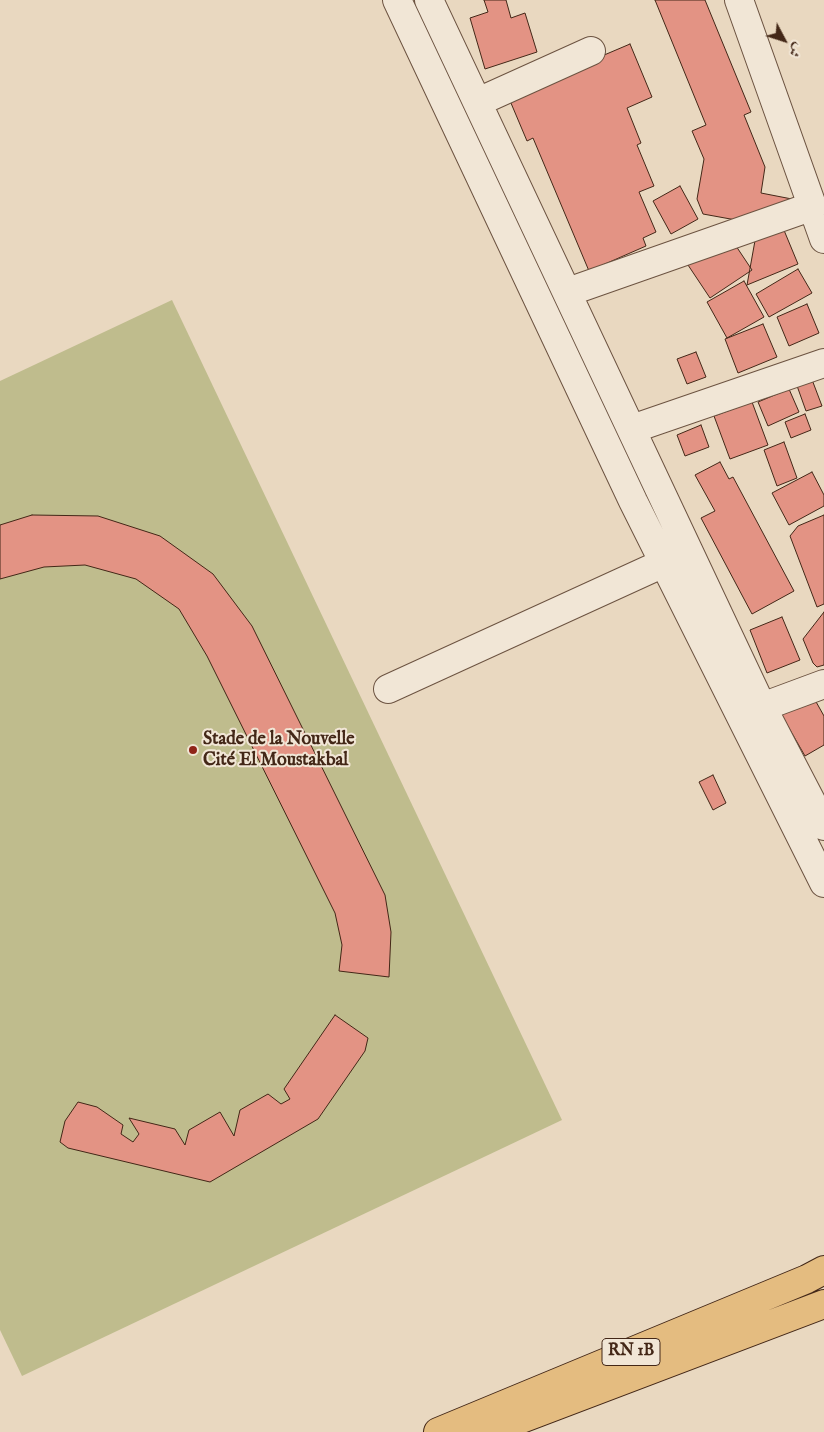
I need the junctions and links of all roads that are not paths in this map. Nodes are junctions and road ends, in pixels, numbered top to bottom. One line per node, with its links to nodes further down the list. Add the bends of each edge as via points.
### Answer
1 (397, 0): 12 (street)
2 (429, 0): 5 (street)
3 (740, 0): 6 (street)
4 (591, 51): 5 (street)
5 (478, 102): 8 (street)
6 (812, 206): 7 (street); 8 (street)
7 (824, 239)
8 (568, 292): 10 (street)
9 (824, 362): 10 (street)
10 (632, 429): 11 (street)
11 (690, 551): 12 (street); 15 (street)
12 (664, 563): 14 (street); 17 (street)
13 (824, 684): 15 (street)
14 (388, 689)
15 (762, 706): 16 (street)
16 (824, 826)
17 (824, 883)
18 (824, 1270): 20 (main road, RN 1B)
19 (824, 1304): 21 (main road, RN 1B)
20 (438, 1432)
21 (486, 1432)

